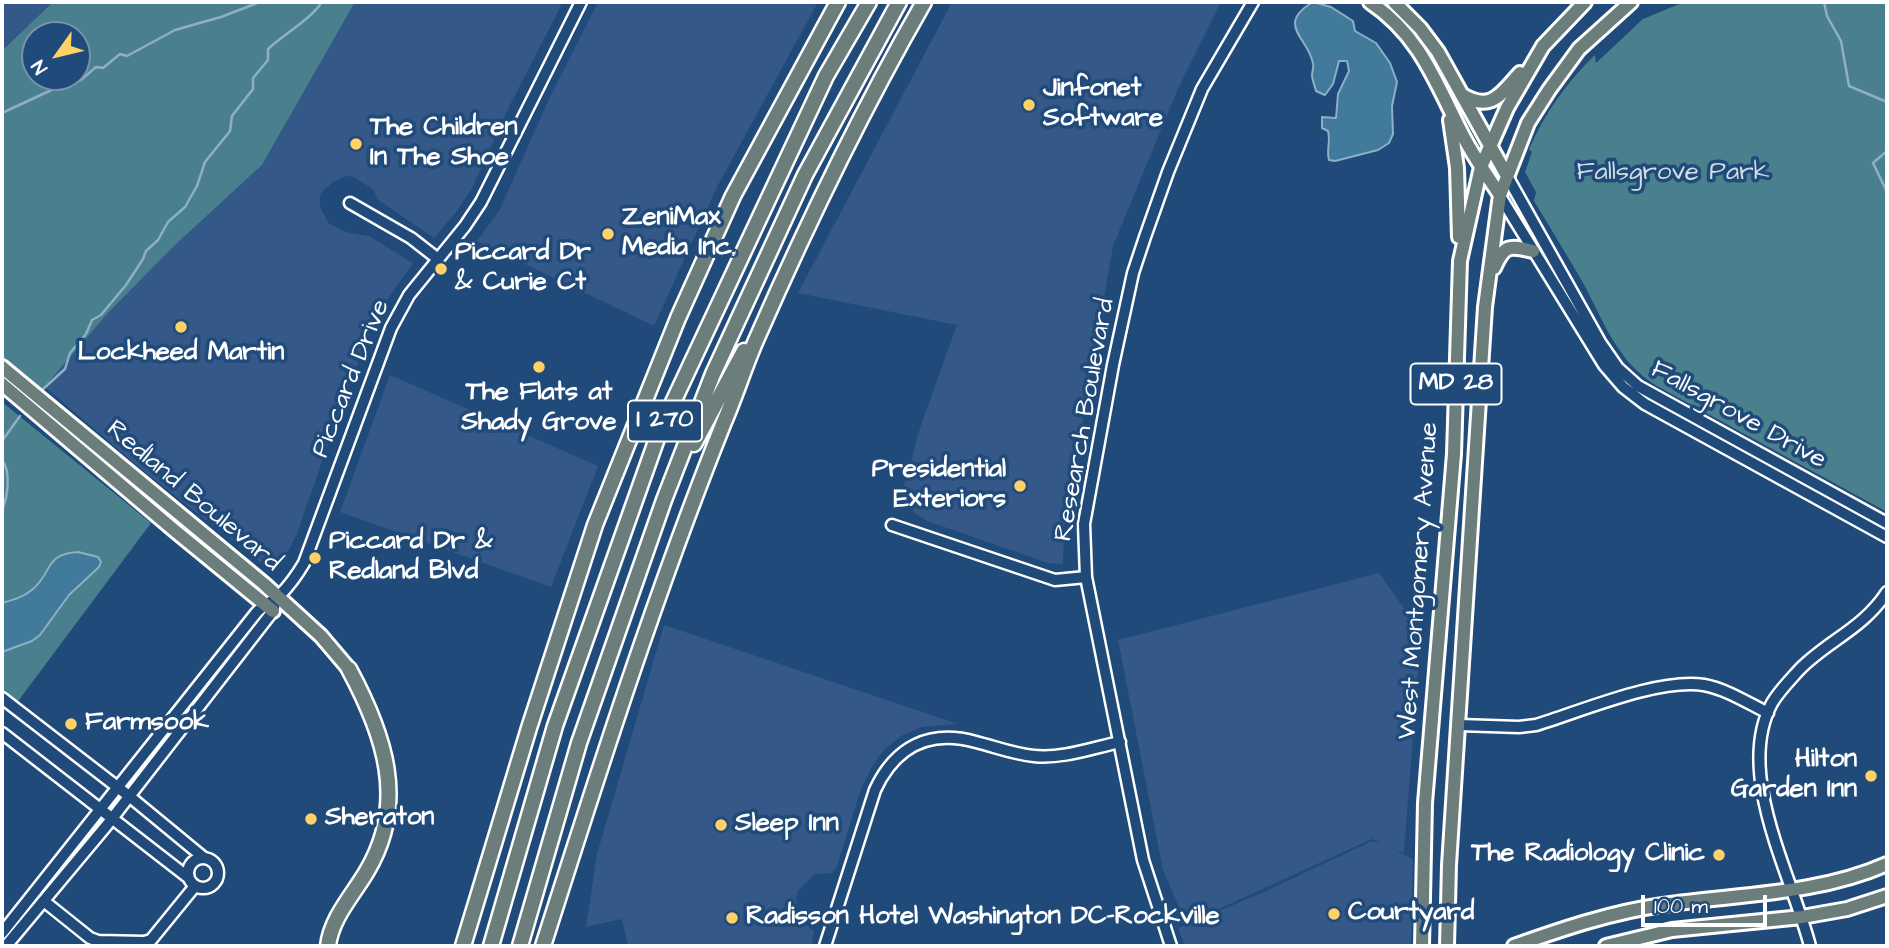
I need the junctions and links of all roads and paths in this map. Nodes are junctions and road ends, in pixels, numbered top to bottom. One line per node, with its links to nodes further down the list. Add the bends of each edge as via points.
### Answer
1 (581, 2): 21 (street, Piccard Drive, via 481,202)
2 (838, 2): 38 (highway, I 270, via 733,196 678,318 595,525)
3 (869, 2): 46 (highway, I 270, via 826,76 660,430 555,726)
4 (899, 2): 26 (highway, I 270, via 805,175 713,374)
5 (924, 2): 20 (highway, I 270, via 880,80)
6 (1253, 2): 30 (street, Research Boulevard, via 1202,89 1133,273 1084,524)
7 (1370, 2): 12 (main road, via 1410,39)
8 (1394, 2): 13 (main road, via 1420,27)
9 (1585, 2): 11 (main road, West Montgomery Avenue / MD 28)
10 (1631, 2): 16 (main road, MD 28, via 1579,48 1549,90 1528,123)
11 (1543, 46): 13 (main road, via 1495,100 1485,103); 14 (main road, West Montgomery Avenue / MD 28)
12 (1443, 92): 15 (main road); 22 (main road, via 1457,168)
13 (1461, 94): 14 (main road)
14 (1491, 146): 15 (main road, West Montgomery Avenue / MD 28); 16 (main road)
15 (1481, 167): 17 (main road); 22 (main road, West Montgomery Avenue / MD 28)
16 (1507, 176): 17 (main road, MD 28); 27 (street, Fallsgrove Drive, via 1618,368 1638,386)
17 (1500, 195): 19 (street, Fallsgrove Drive); 23 (main road, MD 28)
18 (350, 203): 21 (street)
19 (1534, 251): 23 (main road, via 1516,247 1501,252); 29 (street, Fallsgrove Drive, via 1604,365 1623,387 1645,404)
20 (794, 257): 26 (highway); 48 (highway, I 270, via 698,486)
21 (438, 259): 32 (street, Piccard Drive, via 409,295 391,328 304,563)
22 (1460, 261): 66 (main road, West Montgomery Avenue / MD 28, via 1454,454 1425,803)
23 (1488, 281): 37 (main road, West Montgomery Avenue / MD 28)
24 (2, 367): 32 (main road, Redland Boulevard)
25 (2, 384): 33 (main road, Redland Boulevard)
26 (664, 500): 61 (highway, I 270, via 579,743)
27 (1887, 523)
28 (892, 525): 30 (street, via 1055,580)
29 (1887, 537)
30 (1086, 577): 40 (street, Research Boulevard)
31 (1887, 592): 36 (street, via 1846,635 1806,664)
32 (278, 597): 33 (street, Piccard Drive); 34 (main road, Redland Boulevard)
33 (269, 608): 41 (street, Piccard Drive); 42 (street, Piccard Drive)
34 (349, 669): 56 (highway, via 371,711 386,755 389,806 375,856 334,922)
35 (2, 698): 41 (street)
36 (1768, 713): 37 (street, via 1720,690 1674,684 1536,725); 50 (street, via 1759,766 1763,798)
37 (1459, 724): 67 (main road, West Montgomery Avenue / MD 28)
38 (529, 728): 57 (highway, via 513,760); 58 (highway, I 270)
39 (2, 733): 43 (street)
40 (1120, 742): 64 (street, via 1037,757 949,737 921,742 902,752 884,771 875,790); 65 (street, Research Boulevard, via 1143,860)
41 (119, 788): 42 (street); 43 (street, Piccard Drive)
42 (129, 796): 44 (street, Piccard Drive); 45 (street)
43 (101, 810): 44 (street); 54 (street, Piccard Drive)
44 (112, 818): 49 (street); 52 (street, Piccard Drive)
45 (202, 857): 49 (street, via 191,864); 49 (street, via 216,864 215,884 200,888)
46 (515, 862): 59 (highway); 60 (highway, I 270)
47 (1887, 864): 50 (main road)
48 (566, 873): 62 (highway, I 270); 63 (highway)
49 (192, 882): 52 (street, via 157,934 144,942 90,938)
50 (1792, 890): 53 (street); 68 (main road, via 1658,905)
51 (1887, 896): 53 (main road)
52 (44, 902): 55 (street, Piccard Drive)
53 (1802, 917): 69 (main road, via 1672,930); 70 (street)
54 (2, 933)
55 (6, 946)
56 (328, 946)
57 (453, 946)
58 (463, 946)
59 (484, 946)
60 (491, 946)
61 (520, 946)
62 (543, 946)
63 (552, 946)
64 (825, 946)
65 (1171, 946)
66 (1422, 946)
67 (1447, 946)
68 (1514, 946)
69 (1606, 946)
70 (1810, 946)

